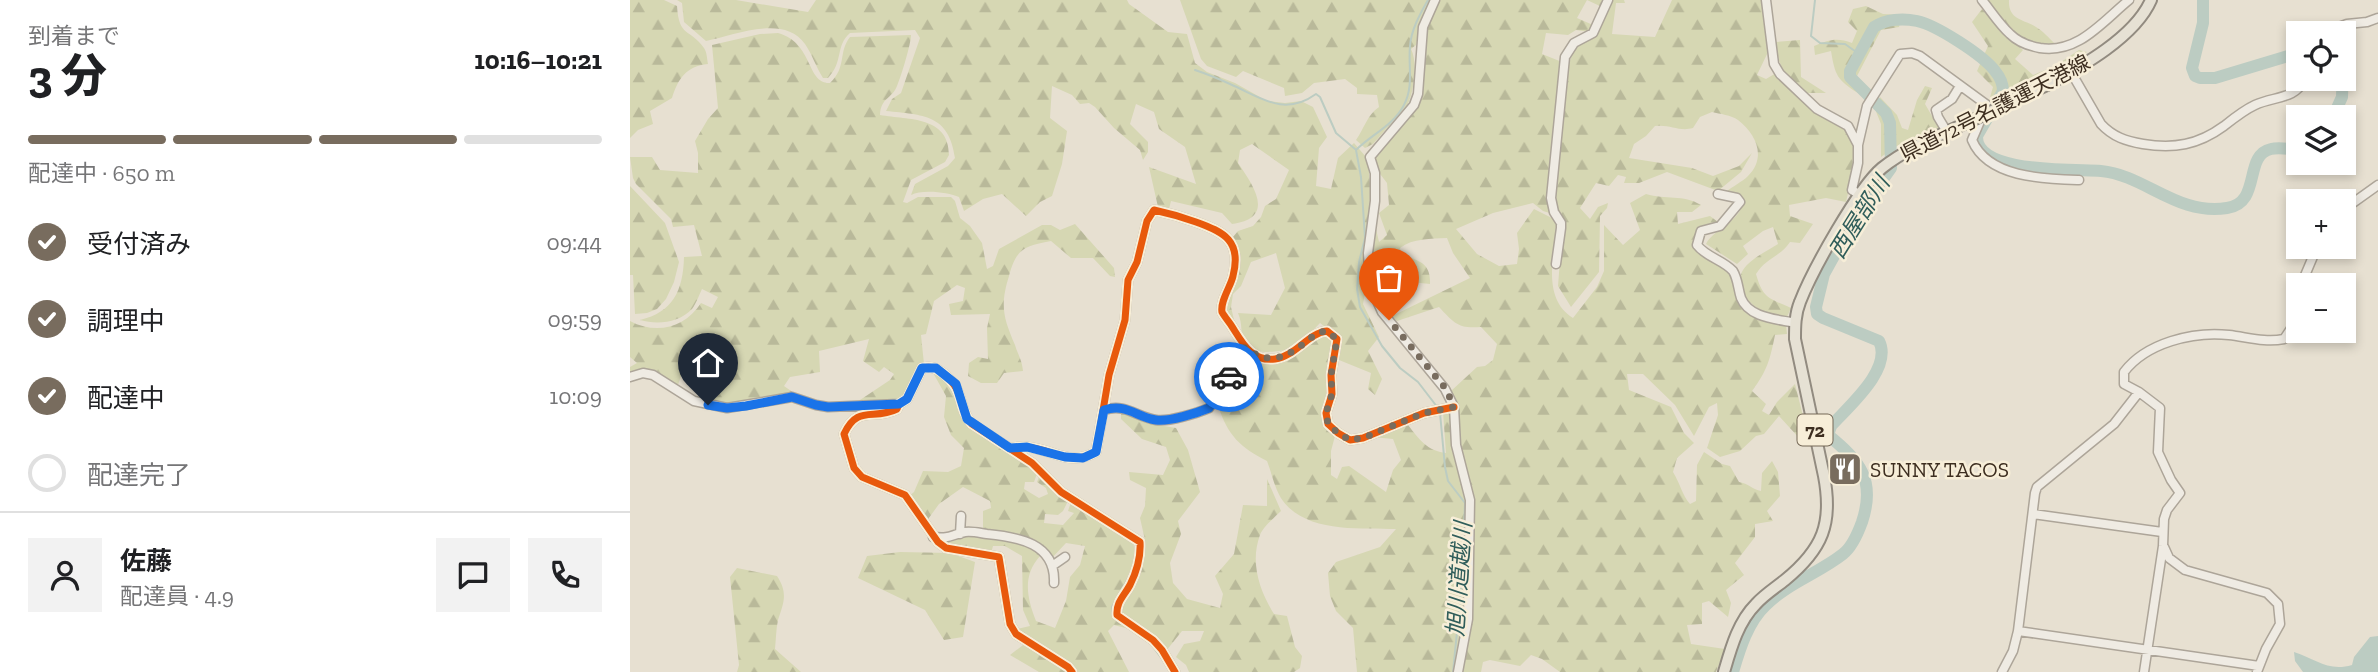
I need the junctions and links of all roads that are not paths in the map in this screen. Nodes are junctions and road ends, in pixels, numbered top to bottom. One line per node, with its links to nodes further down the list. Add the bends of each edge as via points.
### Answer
1 (1435, 0): 26 (street, via 1423,27 1415,104 1370,157 1375,201 1368,269 1382,312 1446,389)
2 (1608, 0): 19 (street, via 1593,33 1574,43 1565,57 1552,180 1553,212 1561,223)
3 (1766, 0): 13 (street, via 1774,64 1780,74 1817,109 1848,125)
4 (1982, 0): 5 (street, via 2010,35 2045,49 2078,42)
5 (2129, 0)
6 (2151, 0): 9 (main road, 県道72号名護運天港線 / 72, via 2129,29)
7 (2378, 18): 8 (street)
8 (2356, 23)
9 (2071, 72): 11 (street, via 2107,130 2127,141 2167,147 2205,138 2256,104); 12 (main road, 県道72号名護運天港線 / 72, bridge)
10 (1960, 86): 12 (street, via 1952,99 1936,110); 13 (street, via 1920,56 1900,54 1867,106); 14 (street, via 1987,105 1972,140 1994,166 2025,175)
11 (2296, 91)
12 (1947, 132): 17 (main road, 県道72号名護運天港線 / 72, via 1875,174)
13 (1858, 145): 17 (street, via 1852,190)
14 (2079, 180)
15 (2378, 185): 18 (street)
16 (1718, 194): 20 (street, via 1740,202 1720,226 1701,231 1696,245 1730,268 1743,302 1753,311)
17 (1860, 195): 20 (main road, 県道72号名護運天港線 / 72, via 1803,295)
18 (2356, 201)
19 (1556, 264)
20 (1795, 323): 44 (main road, 県道72号名護運天港線 / 72, via 1797,354 1827,493 1827,518 1809,557 1749,612)
21 (2286, 336): 24 (street, via 2257,340 2211,335 2160,344 2141,354 2124,372 2124,384)
22 (1242, 346): 26 (street, via 1256,356 1276,359 1318,332 1327,331 1337,339 1326,413 1328,424 1350,440); 27 (street, via 1233,355 1230,376 1209,408 1166,421 1114,407); 27 (street, via 1222,312 1234,273 1234,248 1229,239 1223,232 1154,210 1128,280 1125,320)
23 (630, 377): 25 (street, via 653,375 694,401 727,408 792,397 828,407)
24 (2139, 392): 29 (street, via 2114,424 2037,487); 31 (street, via 2160,408 2158,452 2180,493 2167,510)
25 (899, 404): 28 (street, via 907,399 922,368 936,368 956,384 967,419); 33 (street, via 890,413 855,416 844,434 846,444 862,477 905,495)
26 (1454, 407): 43 (street, via 1456,445 1470,500 1468,619)
27 (1104, 410): 28 (street, via 1096,452 1083,458)
28 (1010, 448): 42 (street, via 1061,492 1140,542 1136,569 1116,606 1117,615 1153,640)
29 (2033, 514): 31 (street); 38 (street)
30 (961, 516): 32 (street)
31 (2162, 532): 34 (street)
32 (960, 534): 33 (street); 36 (street, via 1031,542)
33 (933, 537): 41 (street, via 946,548 999,557 1010,624 1016,634)
34 (2163, 547): 39 (street); 40 (street, via 2185,570 2267,593 2278,604 2280,624)
35 (1065, 557): 36 (street)
36 (1052, 566): 37 (street)
37 (1054, 583)
38 (2018, 631): 39 (street); 45 (street)
39 (2147, 650): 40 (street); 46 (street)
40 (2258, 669)
41 (1072, 672)
42 (1175, 672)
43 (1458, 672)
44 (1724, 672)
45 (2002, 672)
46 (2144, 672)

